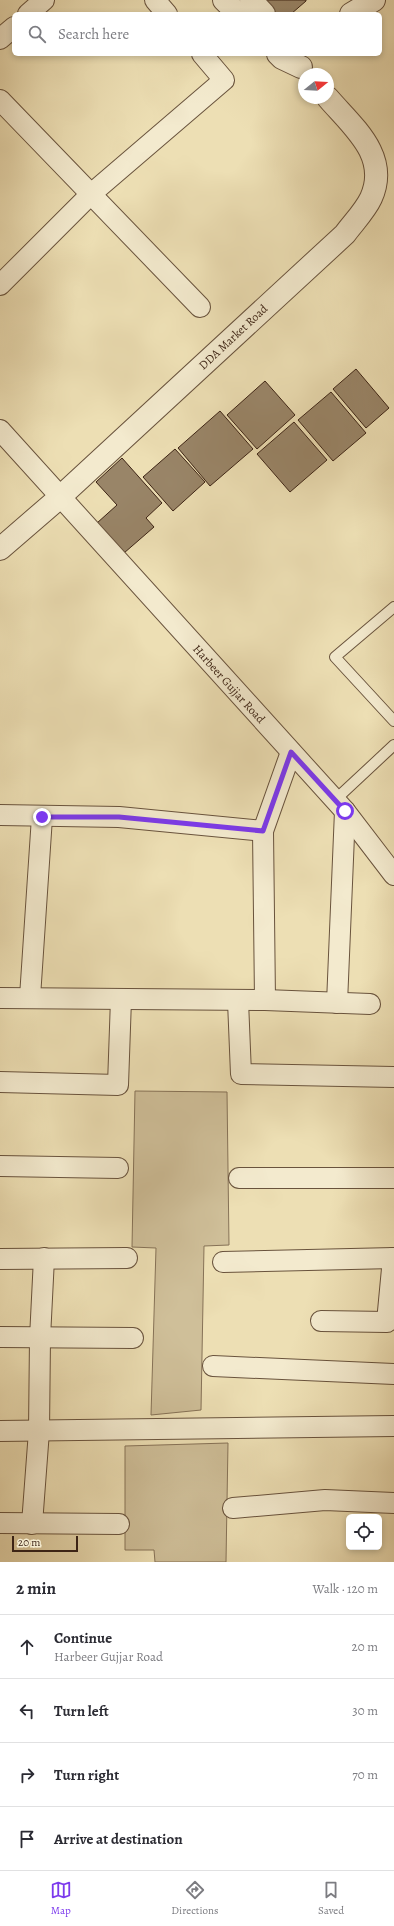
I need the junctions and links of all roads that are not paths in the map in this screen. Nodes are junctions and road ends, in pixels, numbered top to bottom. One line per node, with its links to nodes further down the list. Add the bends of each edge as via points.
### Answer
1 (44, 0): 6 (street)
2 (155, 0): 7 (street)
3 (224, 0): 8 (street)
4 (251, 0): 9 (street)
5 (374, 0): 10 (street)
6 (30, 12)
7 (165, 12)
8 (236, 12)
9 (262, 12)
10 (354, 12)
11 (12, 29): 12 (street)
12 (0, 40)
13 (204, 56): 16 (street, via 224,80)
14 (0, 100): 16 (street)
15 (333, 104): 20 (street, DDA Market Road, via 363,138 374,157 377,175 370,199 345,234)
16 (91, 194): 17 (street); 18 (street)
17 (0, 285)
18 (200, 307)
19 (0, 430): 20 (street, Harbeer Gujjar Road)
20 (59, 498): 21 (street, DDA Market Road); 25 (street, Harbeer Gujjar Road)
21 (0, 549)
22 (394, 607): 23 (lane, via 335,657)
23 (394, 721)
24 (394, 745): 26 (lane)
25 (291, 752): 26 (street, Harbeer Gujjar Road); 29 (street)
26 (340, 805): 30 (street, Harbeer Gujjar Road); 36 (street)
27 (0, 815): 28 (street)
28 (42, 817): 29 (street, via 119,817); 31 (street)
29 (263, 831): 35 (street)
30 (394, 875)
31 (30, 997): 32 (street); 33 (street)
32 (0, 998)
33 (121, 999): 34 (street); 39 (street, via 118,1086)
34 (238, 1000): 35 (street); 38 (street, via 241,1074)
35 (265, 1000): 36 (street)
36 (337, 1003): 37 (street)
37 (370, 1004)
38 (394, 1077)
39 (0, 1082)
40 (0, 1166): 41 (street)
41 (118, 1168)
42 (239, 1178): 43 (street)
43 (394, 1178)
44 (44, 1258): 45 (street); 47 (street); 51 (street)
45 (127, 1258)
46 (393, 1258): 48 (street); 49 (street, via 387,1322)
47 (0, 1260)
48 (223, 1262)
49 (321, 1321)
50 (0, 1337): 51 (street)
51 (40, 1338): 52 (street); 57 (street)
52 (133, 1338)
53 (213, 1366): 54 (street)
54 (394, 1374)
55 (394, 1426): 57 (street)
56 (0, 1431): 57 (street)
57 (39, 1431): 61 (street)
58 (394, 1503): 59 (street, via 325,1500)
59 (233, 1508)
60 (0, 1523): 61 (street)
61 (32, 1524): 62 (street)
62 (119, 1524)

